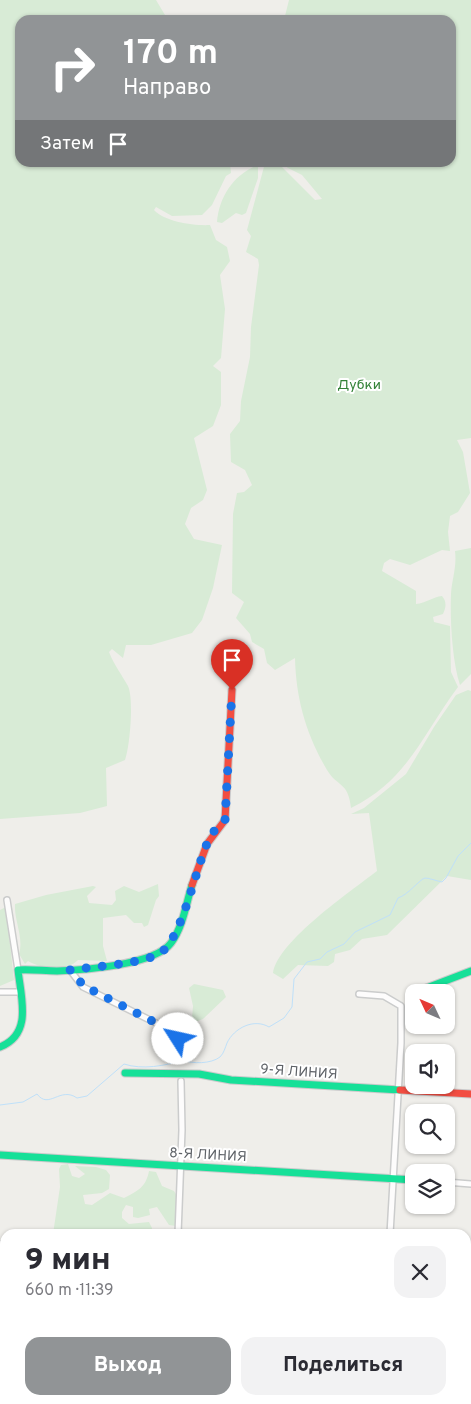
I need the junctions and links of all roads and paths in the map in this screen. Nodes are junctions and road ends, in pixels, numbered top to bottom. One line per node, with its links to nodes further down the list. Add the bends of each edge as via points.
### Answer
1 (232, 690): 4 (street, via 225,820 210,835 177,933 168,947 145,959)
2 (7, 900): 3 (street)
3 (18, 970): 4 (street); 8 (street)
4 (70, 970): 10 (street, via 84,986 158,1024)
5 (471, 970): 6 (street)
6 (436, 984)
7 (0, 992): 8 (street)
8 (20, 992): 11 (street, via 23,1017 19,1036 12,1044)
9 (359, 994): 14 (street, via 384,996 401,1006)
10 (178, 1039)
11 (0, 1047)
12 (125, 1073): 14 (street, 9-Я ЛИНИЯ, via 199,1074 231,1080)
13 (181, 1081): 17 (street)
14 (398, 1088): 15 (street, 9-Я ЛИНИЯ); 18 (street)
15 (471, 1094)
16 (0, 1155): 17 (street, 8-Я ЛИНИЯ)
17 (180, 1165): 18 (street, 8-Я ЛИНИЯ); 22 (street)
18 (393, 1179): 19 (street, 8-Я ЛИНИЯ); 23 (street)
19 (405, 1180)
20 (455, 1183): 21 (street)
21 (471, 1184)
22 (178, 1229)
23 (390, 1229)

